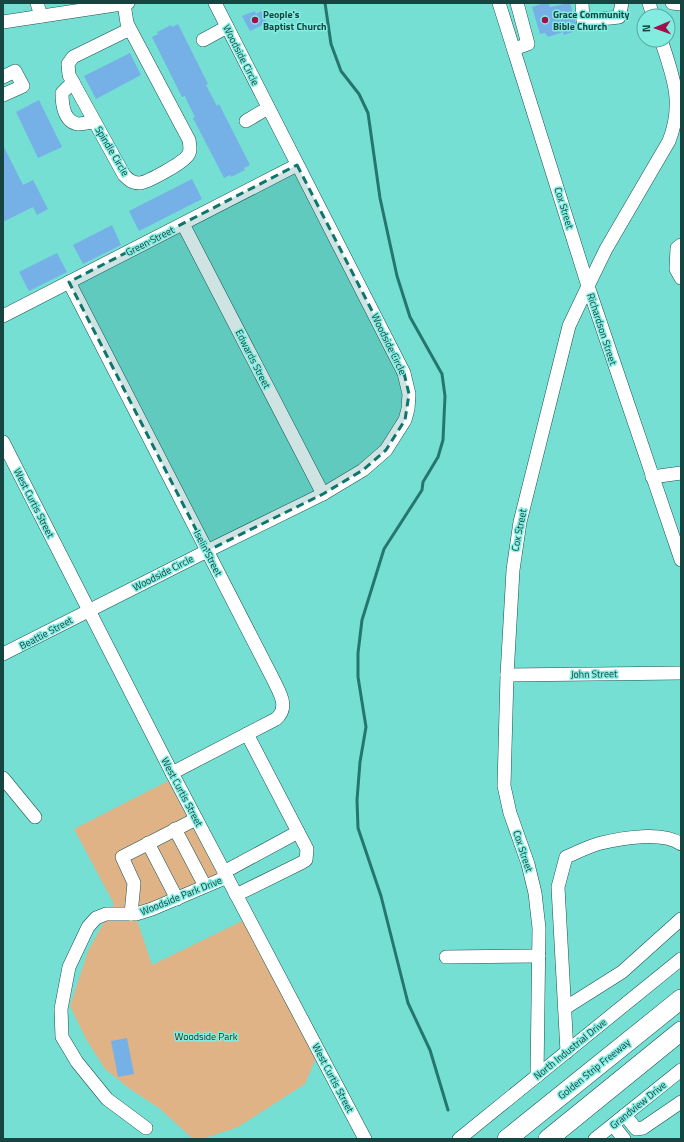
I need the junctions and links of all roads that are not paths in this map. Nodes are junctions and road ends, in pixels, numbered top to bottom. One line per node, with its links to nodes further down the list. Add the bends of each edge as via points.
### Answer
1 (37, 3): 10 (street)
2 (126, 3): 10 (street); 13 (street, Spindle Circle, via 127,23)
3 (215, 3): 12 (street, Woodside Circle)
4 (499, 3): 16 (street, Cox Street)
5 (517, 3): 16 (street, via 528,44)
6 (582, 3): 7 (street, via 583,21 619,17)
7 (622, 3)
8 (672, 3): 9 (street)
9 (681, 4)
10 (42, 16): 11 (street)
11 (3, 22)
12 (227, 27): 14 (street); 21 (street, Woodside Circle)
13 (130, 29): 18 (street, Spindle Circle, via 73,56 68,64); 23 (street, Spindle Circle, via 189,140 188,156 179,164 141,183 131,181 124,175)
14 (203, 40)
15 (664, 48): 19 (street, Richardson Street)
16 (514, 49): 29 (street, Cox Street)
17 (3, 77): 20 (street, via 15,71 23,86)
18 (73, 82): 23 (street, Spindle Circle); 23 (street, via 62,93 62,106 69,119 78,124)
19 (679, 86): 29 (street, Richardson Street, via 674,131 606,249)
20 (3, 95)
21 (268, 108): 22 (street); 24 (street, Woodside Circle)
22 (246, 121)
23 (94, 122)
24 (297, 165): 25 (street, Green Street); 34 (street, Woodside Circle, via 404,373 409,394 405,420 386,450 363,470)
25 (183, 224): 28 (street, Green Street); 34 (street, Edwards Street)
26 (681, 245): 27 (street, via 677,248 676,269)
27 (681, 278)
28 (69, 282): 30 (street, Green Street); 35 (street, Iselin Street)
29 (588, 286): 33 (street, Richardson Street); 40 (street, Cox Street, via 569,326 520,522 512,570)
30 (3, 316)
31 (3, 442): 37 (street, West Curtis Street)
32 (681, 473): 33 (street)
33 (652, 477): 36 (street, Richardson Street)
34 (322, 494): 35 (street, Woodside Circle)
35 (207, 551): 37 (street, Woodside Circle); 41 (street, Iselin Street, via 284,704 282,713 276,719)
36 (681, 560)
37 (89, 610): 38 (street, Beattie Street); 42 (street, West Curtis Street)
38 (3, 654)
39 (681, 674): 40 (street, John Street)
40 (507, 675): 56 (street, Cox Street, via 504,786 535,893)
41 (247, 734): 42 (street, Iselin Street); 47 (street)
42 (172, 773): 45 (street, West Curtis Street)
43 (3, 778): 44 (street)
44 (35, 817)
45 (196, 819): 46 (street); 50 (street, West Curtis Street)
46 (176, 829): 48 (street); 51 (street)
47 (298, 832): 50 (street, Woodside Park Drive); 52 (street, via 307,849 306,860)
48 (148, 843): 53 (street); 54 (street, via 122,857 134,883)
49 (681, 844): 60 (street, via 676,840 646,836 601,843 566,857 558,887)
50 (225, 874): 51 (street, Woodside Park Drive); 52 (street, West Curtis Street)
51 (205, 886): 53 (street, Woodside Park Drive)
52 (236, 895): 69 (street, West Curtis Street)
53 (177, 899): 54 (street, Woodside Park Drive)
54 (131, 914): 68 (street, Woodside Park Drive, via 106,914 91,922 69,967 62,1009 62,1038 77,1062 107,1099)
55 (681, 919): 60 (street, via 622,972)
56 (539, 956): 57 (street); 64 (street, Cox Street)
57 (446, 957)
58 (681, 959): 62 (street, North Industrial Drive)
59 (681, 999): 71 (highway, Golden Strip Freeway)
60 (565, 1008): 62 (street)
61 (681, 1032): 72 (highway)
62 (567, 1052): 64 (street, North Industrial Drive)
63 (681, 1070): 66 (street, Grandview Drive)
64 (537, 1076): 70 (street, North Industrial Drive)
65 (681, 1102): 66 (street, via 643,1128 636,1128)
66 (625, 1115): 67 (street, Grandview Drive)
67 (613, 1125): 73 (street, Grandview Drive); 74 (street)
68 (146, 1128)
69 (365, 1139)
70 (459, 1139)
71 (507, 1139)
72 (548, 1139)
73 (596, 1139)
74 (624, 1139)

